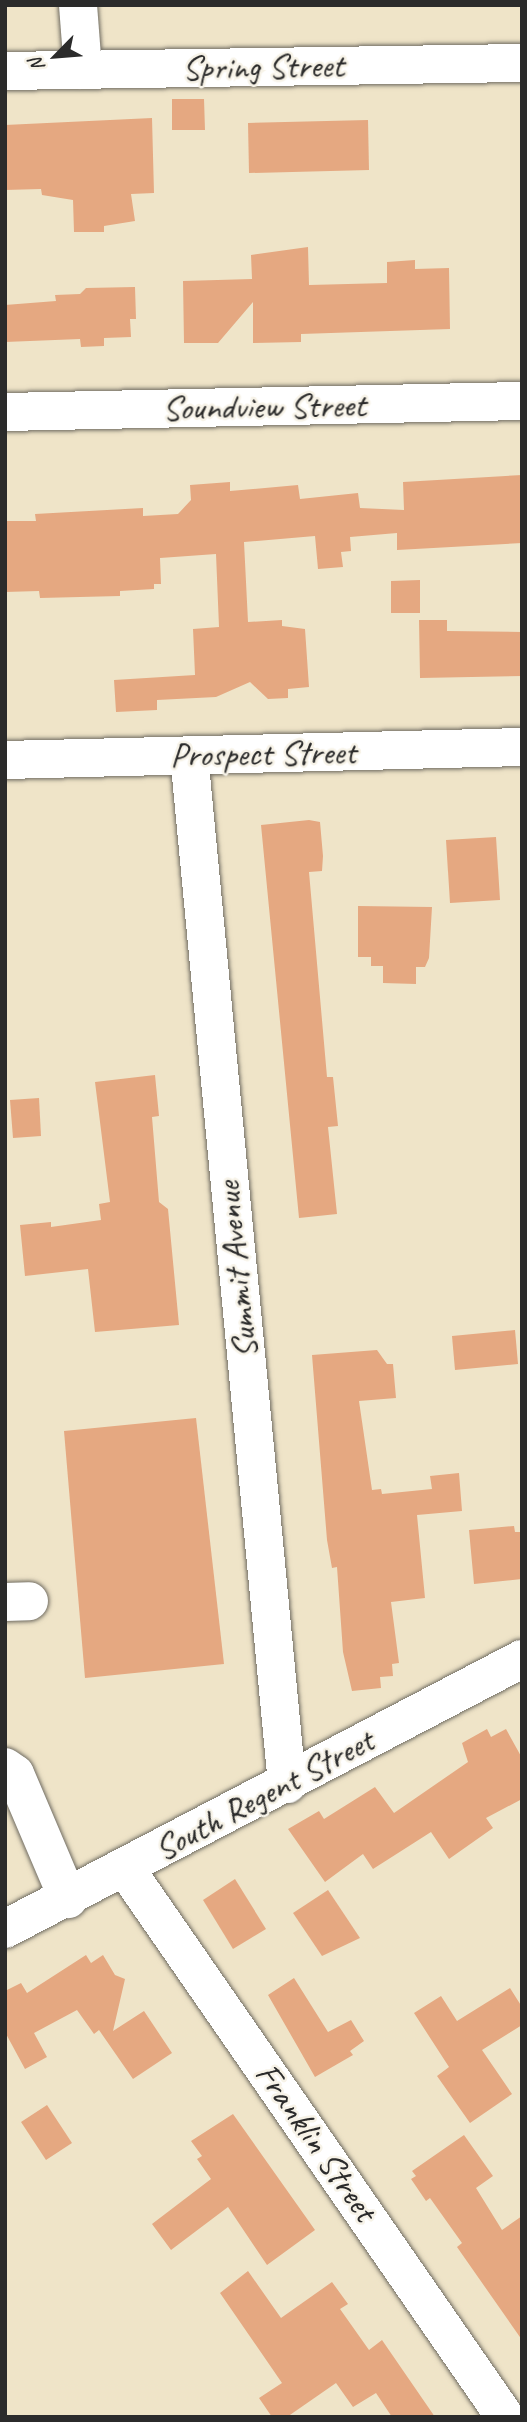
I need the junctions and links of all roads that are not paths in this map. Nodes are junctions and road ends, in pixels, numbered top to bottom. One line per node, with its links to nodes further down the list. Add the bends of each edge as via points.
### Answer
1 (78, 5): 3 (street)
2 (522, 63): 3 (street, Spring Street)
3 (83, 70): 4 (street, Spring Street)
4 (5, 71)
5 (522, 401): 6 (street, Soundview Street)
6 (5, 412)
7 (522, 747): 8 (street, Prospect Street)
8 (189, 755): 9 (street, Prospect Street); 12 (street, Summit Avenue)
9 (5, 760)
10 (520, 1663): 12 (street, South Regent Street)
11 (5, 1767): 14 (street, via 15,1774)
12 (287, 1784): 13 (street, South Regent Street)
13 (125, 1868): 14 (street, South Regent Street); 16 (street, Franklin Street)
14 (68, 1899): 15 (street, South Regent Street)
15 (5, 1929)
16 (505, 2417)

